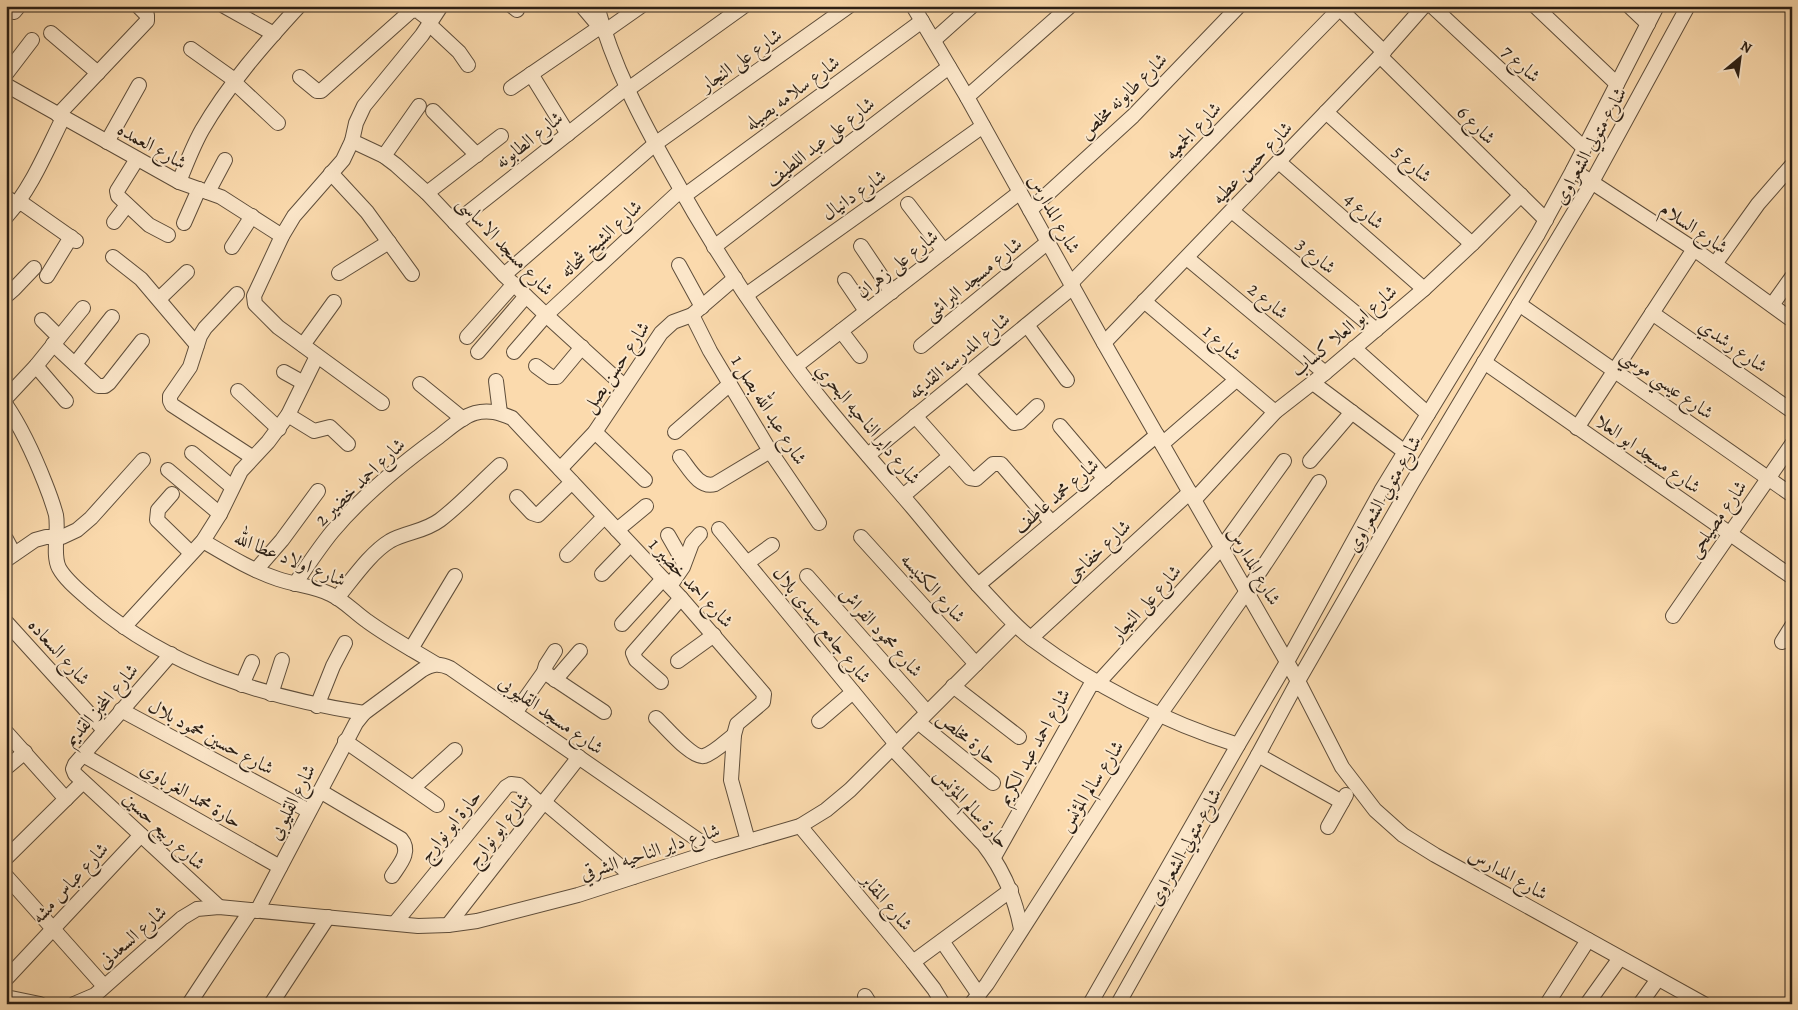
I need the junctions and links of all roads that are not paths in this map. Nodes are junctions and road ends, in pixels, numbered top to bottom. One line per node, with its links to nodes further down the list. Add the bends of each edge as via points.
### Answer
1 (138, 6): 33 (street, via 147,15 147,21)
2 (224, 6): 26 (street)
3 (299, 6): 26 (street)
4 (441, 6): 22 (street)
5 (582, 6): 24 (street)
6 (597, 6): 24 (street, شارع داير الناحيه البحري)
7 (640, 6): 24 (street)
8 (744, 6): 42 (street, شارع الطابونه)
9 (849, 6): 54 (street, شارع على النجار)
10 (913, 6): 21 (street, شارع المدارس)
11 (972, 6): 28 (street)
12 (1070, 6): 43 (street)
13 (1239, 6): 74 (street, شارع طابونه مخلص, via 1133,116)
14 (1424, 6): 30 (street, شارع حسن عطيه)
15 (1432, 6): 55 (street, شارع 7)
16 (1535, 6): 39 (street)
17 (1629, 6): 23 (street)
18 (1657, 6): 23 (street, شارع متولي الشعراوى)
19 (1688, 6): 65 (street, شارع متولي الشعراوى)
20 (1340, 7): 30 (street, شارع 6); 105 (street, شارع الجمعيه)
21 (922, 21): 28 (street, شارع المدارس); 69 (street, شارع سلامه بصيله)
22 (430, 23): 31 (street); 36 (street, via 416,10 410,11 322,91 317,91); 52 (street, via 364,106)
23 (1648, 24): 39 (street, شارع متولي الشعراوى)
24 (602, 29): 35 (street); 42 (street, شارع داير الناحيه البحري)
25 (51, 33): 33 (street)
26 (274, 34): 37 (street)
27 (32, 40): 34 (street)
28 (934, 40): 32 (street, شارع المدارس)
29 (191, 49): 37 (street)
30 (1382, 54): 46 (street, شارع حسن عطيه); 70 (street, شارع 6)
31 (468, 65)
32 (949, 67): 43 (street, شارع المدارس); 89 (street, شارع على عبد اللطيف)
33 (98, 72): 47 (street)
34 (6, 74)
35 (531, 74): 41 (street); 50 (street)
36 (300, 77)
37 (235, 82): 48 (street); 64 (street, via 202,130)
38 (6, 84): 47 (street, شارع العمده)
39 (1617, 84): 55 (street, شارع متولي الشعراوى)
40 (138, 85): 53 (street)
41 (511, 88)
42 (627, 89): 50 (street, شارع الطابونه); 54 (street, شارع داير الناحيه البحري)
43 (967, 97): 49 (street, شارع المدارس)
44 (419, 106): 57 (street)
45 (433, 111): 56 (street)
46 (1326, 112): 60 (street, شارع حسن عطيه); 86 (street, شارع 5)
47 (61, 116): 53 (street, شارع العمده); 71 (street)
48 (278, 123)
49 (984, 126): 67 (street, شارع المدارس); 109 (street, شارع دانيال)
50 (568, 134): 81 (street, شارع الطابونه)
51 (501, 136): 56 (street)
52 (352, 141): 57 (street, شارع مسجد الاساسى); 63 (street, via 343,160)
53 (107, 142): 58 (street, شارع العمده)
54 (655, 144): 69 (street, شارع داير الناحيه البحري); 103 (street, شارع على النجار)
55 (1584, 148): 62 (street, شارع متولي الشعراوى)
56 (477, 154): 68 (street)
57 (384, 156): 68 (street, شارع مسجد الاساسى)
58 (137, 159): 64 (street, شارع العمده); 73 (street, via 118,191 118,196)
59 (225, 160): 66 (street)
60 (1279, 162): 75 (street, شارع حسن عطيه); 106 (street, شارع 4)
61 (1792, 165): 94 (street, via 1758,204)
62 (1573, 170): 65 (street, شارع السلام); 78 (street, شارع متولي الشعراوى)
63 (331, 173): 83 (street, via 294,216); 84 (street)
64 (179, 182): 66 (street, شارع العمده)
65 (1592, 182): 90 (street, شارع السلام); 115 (street, شارع متولي الشعراوى)
66 (204, 191): 76 (street, شارع العمده, via 235,204); 80 (street)
67 (1020, 192): 74 (street, شارع المدارس); 91 (street, شارع على زهران)
68 (427, 193): 81 (street, شارع مسجد الاساسى)
69 (682, 193): 89 (street, شارع داير الناحيه البحري); 121 (street, شارع الشيخ شحاته)
70 (1521, 195): 78 (street, شارع 6); 86 (street, شارع ابو العلا كساب)
71 (14, 201): 77 (street); 100 (street, via 74,239)
72 (908, 204): 91 (street)
73 (127, 205): 79 (street); 82 (street, via 149,225)
74 (1030, 210): 85 (street, شارع المدارس)
75 (1232, 211): 93 (street, شارع حسن عطيه); 126 (street, شارع 3)
76 (252, 216): 83 (street, شارع العمده); 88 (street)
77 (6, 218)
78 (1546, 220): 168 (street, شارع متولي الشعراوى)
79 (114, 222)
80 (184, 223)
81 (455, 223): 103 (street, شارع مسجد الاساسى)
82 (168, 234)
83 (282, 236): 133 (street, via 254,300 278,327)
84 (389, 242): 98 (street); 99 (street)
85 (1048, 242): 105 (street, شارع المدارس); 134 (street, شارع مسجد البراشى)
86 (1472, 244): 106 (street, شارع ابو العلا كساب)
87 (861, 246): 107 (street)
88 (232, 247)
89 (714, 247): 102 (street, شارع داير الناحيه البحري)
90 (1694, 249): 94 (street, شارع السلام); 120 (street)
91 (944, 251): 107 (street, شارع على زهران)
92 (112, 257): 112 (street, via 141,279)
93 (1187, 258): 113 (street, شارع حسن عطيه); 148 (street, شارع 2)
94 (1715, 264): 116 (street, شارع السلام)
95 (679, 265): 118 (street, شارع عبد الله بصل 1)
96 (34, 268): 110 (street)
97 (187, 272): 112 (street)
98 (339, 273)
99 (412, 274)
100 (47, 276)
101 (1792, 277): 116 (street)
102 (734, 278): 109 (street, شارع داير الناحيه البحري); 118 (street, شارع حسن بصل)
103 (509, 279): 111 (street, شارع مسجد الاساسى); 128 (street, شارع على النجار)
104 (845, 280): 119 (street)
105 (1072, 285): 125 (street, شارع المدرسة القديمه); 131 (street, شارع المدارس)
106 (1424, 289): 126 (street, شارع ابو العلا كساب)
107 (892, 292): 119 (street, شارع على زهران)
108 (236, 294): 132 (street, via 205,328)
109 (746, 295): 145 (street, شارع داير الناحيه البحري)
110 (6, 296)
111 (526, 296): 121 (street, شارع مسجد الاساسى); 137 (street)
112 (159, 299): 132 (street)
113 (1144, 301): 131 (street, شارع حسن عطيه); 151 (street, شارع 1)
114 (334, 302): 133 (street)
115 (1519, 304): 141 (street, شارع متولي الشعراوى); 146 (street, شارع عيسي موسي)
116 (1772, 305): 124 (street, شارع السلام)
117 (83, 308): 129 (street)
118 (697, 311): 156 (street, شارع عبد الله بصل 1, via 700,333); 157 (street, شارع حسن بصل, via 673,322 660,333)
119 (866, 311): 127 (street, شارع على زهران)
120 (1652, 313): 146 (street); 164 (street, شارع رشدي)
121 (546, 315): 135 (street, شارع مسجد الاساسى); 138 (street, شارع الشيخ شحاته)
122 (112, 317): 142 (street)
123 (42, 320): 129 (street)
124 (1792, 320)
125 (1027, 325): 149 (street, شارع المدرسة القديمه); 150 (street)
126 (1376, 330): 136 (street, شارع ابو العلا كساب)
127 (841, 331): 140 (street); 145 (street, شارع على زهران)
128 (466, 337)
129 (56, 341): 142 (street); 143 (street)
130 (142, 341): 142 (street, via 110,383 104,386 98,386)
131 (1104, 343): 177 (street, شارع المدارس)
132 (197, 345): 186 (street, via 190,367 170,396 170,403)
133 (303, 345): 139 (street)
134 (921, 346)
135 (582, 347): 144 (street, via 557,377 551,377); 157 (street, شارع مسجد الاساسى)
136 (1354, 348): 148 (street, شارع ابو العلا كساب); 168 (street)
137 (478, 352)
138 (514, 352)
139 (317, 356): 153 (street); 161 (street)
140 (860, 356)
141 (1484, 362): 173 (street, شارع مسجد ابو العلا); 259 (street, شارع متولي الشعراوى)
142 (75, 364)
143 (36, 366): 159 (street); 160 (street)
144 (536, 366)
145 (796, 366): 183 (street, شارع داير الناحيه البحري)
146 (1615, 370): 173 (street); 193 (street, شارع عيسي موسي)
147 (284, 372): 153 (street)
148 (1325, 373): 154 (street, شارع ابو العلا كساب)
149 (967, 374): 163 (street, via 1014,423 1020,422); 170 (street, شارع المدرسة القديمه)
150 (1067, 380)
151 (1236, 380): 165 (street, شارع 1); 177 (street, شارع محمد عاطف)
152 (496, 381): 167 (street)
153 (302, 382): 169 (street)
154 (1313, 383): 165 (street, شارع ابو العلا كساب); 166 (street)
155 (420, 384): 171 (street)
156 (730, 384): 176 (street); 180 (street, شارع عبد الله بصل 1)
157 (624, 386): 175 (street, شارع حسن بصل)
158 (238, 391): 174 (street)
159 (6, 398)
160 (66, 401)
161 (382, 403)
162 (6, 405): 216 (street, via 34,455 55,514)
163 (1037, 406)
164 (1792, 411)
165 (1275, 412): 203 (street, شارع ابو العلا كساب)
166 (1352, 412): 181 (street); 189 (street)
167 (500, 413): 171 (street, via 475,413); 191 (street, شارع احمد خضير 1, via 512,418)
168 (1428, 414): 181 (street, شارع متولي الشعراوى)
169 (288, 415): 174 (street); 178 (street, via 314,431 330,427)
170 (915, 416): 183 (street, شارع المدرسة القديمه); 184 (street)
171 (464, 419): 233 (street, شارع احمد خضير 2, via 421,450 353,509)
172 (1060, 426): 194 (street)
173 (1578, 428): 213 (street, شارع مسجد ابو العلا)
174 (278, 429): 186 (street)
175 (595, 432): 191 (street, شارع حسن بصل); 195 (street)
176 (675, 432)
177 (1160, 439): 194 (street, شارع محمد عاطف); 203 (street, شارع المدارس)
178 (348, 444)
179 (1792, 444): 193 (street, شارع مصيلحى)
180 (770, 451): 185 (street, via 708,485 700,482); 208 (street, شارع عبد الله بصل 1)
181 (1405, 452): 255 (street, شارع متولي الشعراوى)
182 (192, 453): 198 (street)
183 (868, 455): 202 (street, شارع داير الناحيه البحري)
184 (950, 456): 202 (street); 209 (street, via 970,478 976,479 993,464 1001,464)
185 (680, 457)
186 (252, 458): 198 (street)
187 (143, 460): 216 (street, via 91,518 73,533)
188 (1284, 461): 221 (street, شارع على النجار)
189 (1310, 461)
190 (500, 464): 236 (street, via 439,521 414,534 401,536 380,549)
191 (560, 469): 196 (street, شارع احمد خضير 1)
192 (168, 470): 206 (street)
193 (1768, 478): 201 (street, شارع عيسي موسي); 213 (street, شارع مصيلحى)
194 (1105, 479): 209 (street, شارع محمد عاطف)
195 (645, 480)
196 (572, 482): 204 (street, via 538,515); 207 (street, شارع احمد خضير 1)
197 (1319, 482): 235 (street, شارع سالم المؤنس)
198 (232, 487): 206 (street)
199 (318, 491): 227 (street)
200 (172, 494): 222 (street, via 158,510 158,520)
201 (1792, 495)
202 (903, 496): 234 (street, شارع داير الناحيه البحري)
203 (1192, 496): 221 (street, شارع المدارس); 245 (street, شارع خفاجى)
204 (517, 497)
205 (646, 506): 211 (street)
206 (220, 514): 218 (street)
207 (604, 517): 211 (street, شارع احمد خضير 1); 223 (street)
208 (820, 523)
209 (1052, 523): 234 (street, شارع محمد عاطف)
210 (719, 529): 226 (street, شارع جامع سيدى بلال)
211 (617, 530): 219 (street, شارع احمد خضير 1)
212 (700, 534): 225 (street, via 689,548)
213 (1730, 534): 231 (street, شارع مسجد ابو العلا); 238 (street, شارع مصيلحى)
214 (668, 535): 225 (street)
215 (861, 537): 257 (street, شارع الكنيسه)
216 (57, 538): 224 (street, via 36,540); 243 (street, via 59,568 85,596)
217 (6, 539): 224 (street)
218 (203, 541): 222 (street); 227 (street, شارع اولاد عطا الله)
219 (630, 545): 228 (street); 232 (street, شارع احمد خضير 1)
220 (772, 545): 226 (street)
221 (1222, 548): 235 (street, شارع المدارس); 261 (street, شارع على النجار)
222 (191, 553): 243 (street)
223 (567, 554)
224 (10, 557)
225 (684, 563): 232 (street, via 681,571)
226 (747, 563): 264 (street, شارع جامع سيدى بلال)
227 (256, 570): 233 (street, شارع اولاد عطا الله)
228 (602, 574)
229 (455, 576): 248 (street)
230 (807, 576): 272 (street, شارع محمود الفراش)
231 (1792, 577)
232 (666, 583): 237 (street, شارع احمد خضير 1); 240 (street)
233 (295, 584): 236 (street, شارع اولاد عطا الله)
234 (978, 586): 241 (street, شارع داير الناحيه البحري)
235 (1247, 591): 255 (street, شارع المدارس); 271 (street, شارع سالم المؤنس)
236 (337, 598): 248 (street, شارع اولاد عطا الله)
237 (681, 598): 244 (street, شارع احمد خضير 1); 260 (street, via 633,653 636,660)
238 (1673, 616)
239 (6, 622): 275 (street, شارع السعاده)
240 (622, 624)
241 (1015, 624): 245 (street, شارع داير الناحيه البحري); 257 (street, شارع داير الناحيه الشرقي)
242 (1792, 626): 246 (street)
243 (124, 627): 251 (street)
244 (714, 635): 253 (street); 277 (street, شارع احمد خضير 1, via 765,696 763,702 737,724)
245 (1031, 638): 261 (street, شارع داير الناحيه البحري)
246 (1782, 642)
247 (345, 643): 266 (street, via 332,666)
248 (411, 649): 256 (street, شارع اولاد عطا الله)
249 (555, 651): 258 (street, via 549,660)
250 (580, 651): 258 (street)
251 (171, 654): 262 (street); 267 (street, شارع المخبز القديم)
252 (282, 660): 265 (street)
253 (678, 661)
254 (252, 662): 262 (street)
255 (1287, 662): 259 (street, شارع المدارس); 280 (street, شارع متولي الشعراوى)
256 (436, 664): 269 (street, via 422,670); 270 (street, شارع مسجد القليوبى, via 450,668)
257 (976, 664): 263 (street, شارع داير الناحيه الشرقي)
258 (549, 676): 268 (street); 270 (street)
259 (1298, 681): 284 (street, شارع متولي الشعراوى); 290 (street, شارع المدارس)
260 (661, 682)
261 (1095, 683): 271 (street, شارع داير الناحيه البحري); 303 (street, شارع احمد عبد الكريم)
262 (242, 685): 265 (street)
263 (953, 686): 272 (street, شارع داير الناحيه الشرقي); 278 (street)
264 (853, 692): 274 (street); 281 (street, شارع جامع سيدى بلال)
265 (271, 694): 266 (street)
266 (317, 706): 269 (street)
267 (122, 710): 275 (street, شارع المخبز القديم); 297 (street, شارع حسين محمود بلال)
268 (604, 712)
269 (364, 713): 279 (street, شارع القليوبى)
270 (515, 713): 286 (street, شارع مسجد القليوبى)
271 (1159, 716): 280 (street, شارع داير الناحيه البحري); 316 (street, شارع سالم المؤنس)
272 (923, 717): 281 (street, شارع داير الناحيه الشرقي); 289 (street, حارة مخلص)
273 (656, 718): 277 (street, via 690,751 700,756 706,756)
274 (819, 721)
275 (104, 730): 285 (street, شارع المخبز القديم)
276 (6, 732): 283 (street)
277 (734, 735): 301 (street, via 732,780)
278 (1019, 737)
279 (345, 741): 291 (street); 292 (street, شارع القليوبى)
280 (1238, 745): 331 (street, شارع متولي الشعراوى)
281 (894, 746): 298 (street, شارع داير الناحيه الشرقي, via 850,790); 303 (street, حارة سالم المؤنس)
282 (455, 750): 291 (street)
283 (25, 752): 287 (street); 293 (street)
284 (1258, 754): 294 (street); 332 (street, شارع متولي الشعراوى)
285 (83, 755): 288 (street, شارع المخبز القديم, via 73,769); 305 (street, حارة محمد الغرباوى)
286 (579, 757): 295 (street, شارع ابو نوارج); 302 (street, شارع مسجد القليوبى)
287 (6, 768)
288 (83, 782): 293 (street); 300 (street, شارع ربيع حسين)
289 (993, 783)
290 (1353, 783): 294 (street); 317 (street, شارع المدارس, via 1375,810 1403,835)
291 (413, 788): 296 (street)
292 (320, 791): 297 (street, شارع القليوبى); 307 (street, via 404,843 405,855)
293 (66, 799): 304 (street)
294 (1342, 802): 299 (street)
295 (543, 803): 308 (street); 313 (street, حارة ابو نوارج, via 519,785 508,785); 314 (street, شارع ابو نوارج)
296 (437, 805)
297 (309, 811): 305 (street, شارع القليوبى)
298 (800, 826): 301 (street, شارع داير الناحيه الشرقي); 320 (street, شارع المقابر)
299 (1328, 827)
300 (141, 835): 310 (street, شارع ربيع حسين); 315 (street, شارع عباس مشه)
301 (748, 841): 302 (street, شارع داير الناحيه الشرقي)
302 (714, 851): 308 (street, شارع داير الناحيه الشرقي)
303 (994, 857): 309 (street, حارة سالم المؤنس)
304 (6, 858)
305 (280, 868): 311 (street, شارع القليوبى)
306 (6, 876): 315 (street)
307 (392, 876)
308 (633, 877): 314 (street, شارع داير الناحيه الشرقي, via 477,922)
309 (1011, 890): 316 (street, حارة سالم المؤنس); 318 (street)
310 (218, 908): 311 (street, شارع داير الناحيه الشرقي); 323 (street, شارع السعدنى, via 189,913)
311 (254, 910): 312 (street, شارع داير الناحيه الشرقي); 328 (street, شارع القليوبى)
312 (328, 917): 313 (street, شارع داير الناحيه الشرقي); 329 (street)
313 (395, 923): 314 (street, شارع داير الناحيه الشرقي)
314 (448, 925)
315 (53, 929): 321 (street, شارع عباس مشه); 323 (street)
316 (1021, 929): 325 (street, شارع سالم المؤنس)
317 (1588, 940): 319 (street, شارع المدارس); 333 (street)
318 (942, 941): 320 (street); 325 (street)
319 (1620, 958): 322 (street, شارع المدارس); 334 (street)
320 (913, 962): 330 (street, شارع المقابر)
321 (6, 979)
322 (1658, 979): 335 (street); 336 (street, شارع المدارس)
323 (104, 986): 327 (street, شارع السعدنى, via 95,995)
324 (6, 997): 326 (street)
325 (975, 1000)
326 (40, 1004)
327 (74, 1004)
328 (189, 1004)
329 (271, 1004)
330 (943, 1004)
331 (1090, 1004)
332 (1118, 1004)
333 (1547, 1004)
334 (1587, 1004)
335 (1640, 1004)
336 (1704, 1004)

